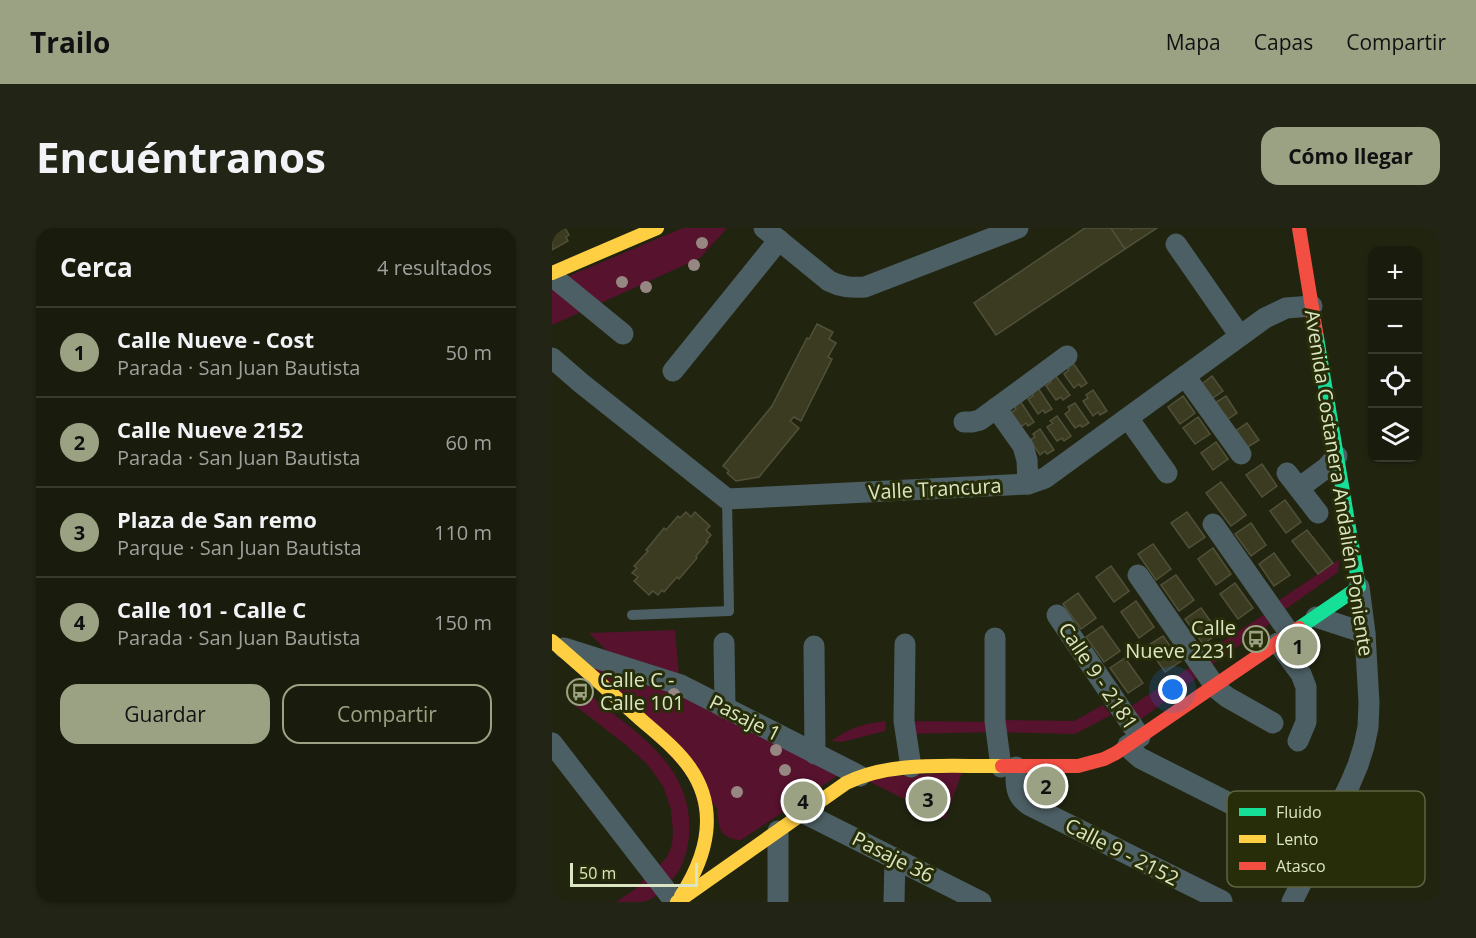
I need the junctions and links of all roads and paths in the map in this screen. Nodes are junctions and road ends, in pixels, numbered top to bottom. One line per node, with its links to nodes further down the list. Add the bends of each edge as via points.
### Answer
1 (657, 228): 6 (street)
2 (1018, 228): 4 (street, via 856,288 829,281)
3 (1299, 228): 7 (street, Avenida Costanera Andalién Poniente)
4 (771, 234): 12 (street, via 723,309 713,300 692,324 703,333)
5 (1176, 244): 9 (street)
6 (552, 275): 8 (street)
7 (1312, 306): 9 (street, Valle Trancura, via 1278,311); 18 (street, Avenida Costanera Andalién Poniente)
8 (622, 334)
9 (1240, 336): 13 (street, Valle Trancura)
10 (1067, 356): 14 (street)
11 (552, 358): 21 (street)
12 (673, 371)
13 (1185, 376): 15 (street, Valle Trancura); 17 (street)
14 (996, 408): 16 (street, via 976,422); 20 (street, via 1023,446)
15 (1128, 418): 19 (street); 20 (street, Valle Trancura, via 1045,478)
16 (964, 422)
17 (1241, 454)
18 (1337, 456): 22 (street, via 1326,468 1293,480); 25 (street, Avenida Costanera Andalién Poniente)
19 (1167, 473)
20 (1029, 484): 21 (street, Valle Trancura)
21 (727, 500): 26 (lane, via 729,611)
22 (1318, 513)
23 (1213, 524): 31 (street)
24 (1138, 575): 36 (street)
25 (1359, 586): 28 (street); 29 (street, Avenida Costanera Andalién Poniente)
26 (632, 615)
27 (1057, 615): 39 (street, Calle 9 - 2181)
28 (1316, 617): 29 (street); 31 (street)
29 (1365, 633): 46 (street, Avenida Costanera Andalién Poniente, via 1368,727)
30 (995, 638): 44 (street, Calle 9 - 2152, via 995,721)
31 (1284, 639): 36 (street); 40 (street, via 1306,687 1306,722)
32 (724, 643): 37 (street)
33 (555, 644): 37 (street, Pasaje 1, via 681,685); 49 (street, via 663,739 690,769 704,799)
34 (905, 644): 43 (street, via 904,721)
35 (814, 646): 42 (street)
36 (1215, 686): 38 (street); 39 (street)
37 (724, 708): 42 (street, Pasaje 1)
38 (1273, 723)
39 (1134, 741): 44 (street, via 1104,759 1077,766); 47 (street, Calle 9 - 2181, via 1131,750 1140,758)
40 (1298, 741)
41 (552, 743): 55 (street)
42 (815, 754): 45 (street, Pasaje 1)
43 (911, 767): 44 (street); 45 (street)
44 (1008, 767): 54 (street, Calle 9 - 2152, via 1021,798 1029,805)
45 (860, 776): 48 (street)
46 (1347, 791)
47 (1227, 802)
48 (804, 813): 50 (street); 52 (street, Pasaje 36)
49 (708, 831): 51 (street); 55 (street, via 700,862)
50 (778, 831): 55 (street, via 739,853); 56 (street)
51 (719, 841)
52 (895, 858): 57 (street); 58 (street, Pasaje 36)
53 (1299, 887): 59 (street, Avenida Costanera Andalién Poniente)
54 (1222, 901)
55 (676, 902)
56 (778, 902)
57 (894, 902)
58 (981, 902)
59 (1292, 902)

